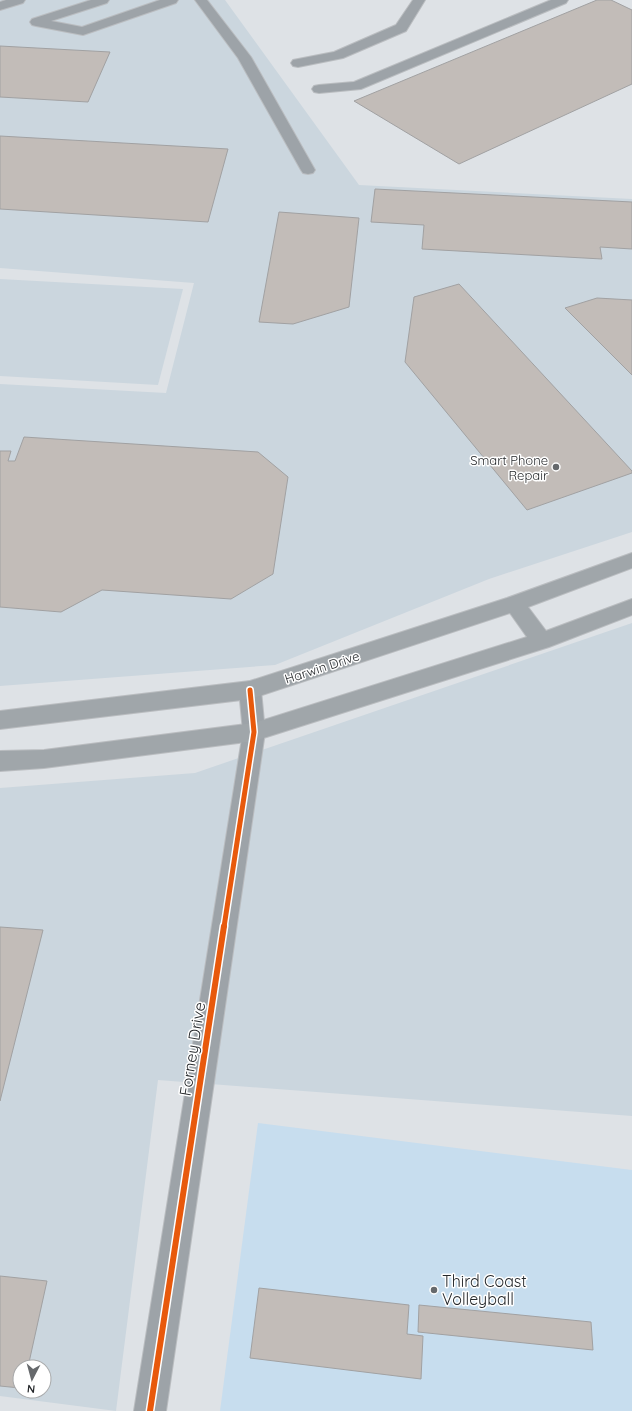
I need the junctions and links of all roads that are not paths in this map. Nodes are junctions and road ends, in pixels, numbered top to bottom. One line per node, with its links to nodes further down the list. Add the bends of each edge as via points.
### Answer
1 (18, 0): 7 (street)
2 (103, 0): 3 (street, via 36,22 83,31)
3 (172, 0)
4 (201, 0): 10 (street, via 244,57)
5 (419, 0): 8 (street, via 400,28 338,55)
6 (562, 0): 9 (street, via 356,86)
7 (0, 6)
8 (298, 63)
9 (320, 89)
10 (308, 170)
11 (632, 560): 12 (main road, Harwin Drive)
12 (514, 604): 14 (main road); 15 (main road, Harwin Drive)
13 (632, 607): 14 (main road)
14 (542, 641): 17 (main road)
15 (250, 690): 16 (main road, Harwin Drive); 17 (street, Forney Drive)
16 (0, 720)
17 (254, 732): 18 (main road, via 44,758); 19 (street, Forney Drive)
18 (0, 761)
19 (150, 1411)

